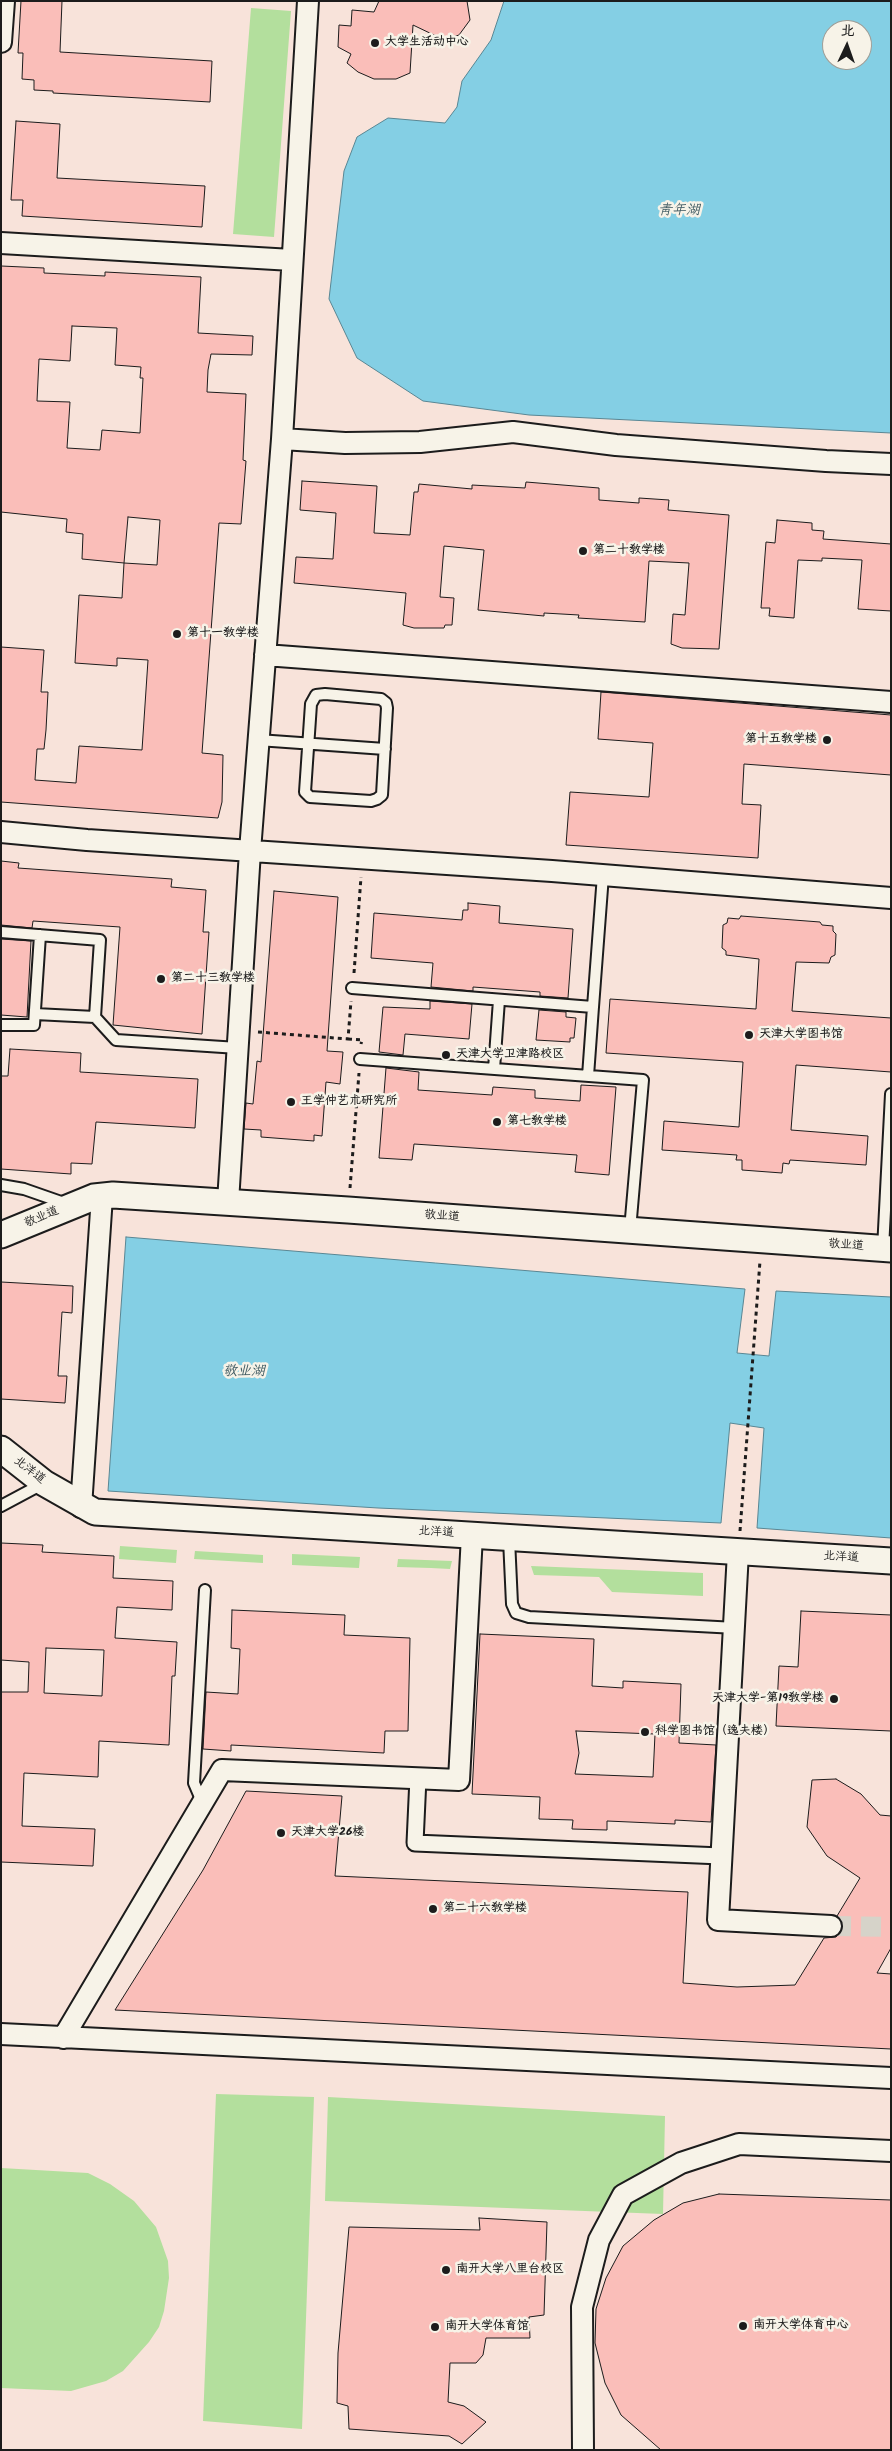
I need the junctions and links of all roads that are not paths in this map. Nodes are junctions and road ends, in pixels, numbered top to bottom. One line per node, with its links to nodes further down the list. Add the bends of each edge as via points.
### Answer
1 (4, 1): 3 (street)
2 (308, 1): 5 (street)
3 (1, 42)
4 (1, 243): 5 (street)
5 (292, 260): 6 (street)
6 (282, 439): 7 (street, via 345,444 420,442 513,432 616,445); 8 (street)
7 (891, 464)
8 (265, 655): 9 (street); 10 (street)
9 (891, 702)
10 (258, 740): 11 (lane); 14 (street)
11 (307, 743): 12 (lane); 12 (lane, via 311,704 316,695 325,694 381,699 386,703); 12 (lane, via 303,786 310,797 318,798 371,802 377,799 382,795)
12 (385, 749)
13 (1, 832): 14 (street)
14 (250, 851): 15 (street); 25 (street)
15 (603, 875): 16 (street); 21 (lane)
16 (891, 898)
17 (1, 932): 18 (lane)
18 (40, 935): 22 (lane); 23 (lane, via 100,940)
19 (352, 988): 20 (lane)
20 (499, 1000): 21 (lane); 27 (lane)
21 (593, 1007): 28 (lane)
22 (35, 1014): 23 (lane); 24 (lane, via 34,1025)
23 (94, 1017): 25 (lane, via 116,1040)
24 (1, 1025)
25 (238, 1039): 32 (street)
26 (360, 1059): 27 (lane)
27 (494, 1069): 28 (lane)
28 (588, 1076): 34 (lane, via 643,1080)
29 (891, 1094): 36 (lane)
30 (1, 1185): 33 (lane, via 24,1189)
31 (102, 1196): 32 (street, 敬业道); 33 (street, 敬业道); 40 (street)
32 (228, 1202): 34 (street, 敬业道)
33 (71, 1206): 35 (street, 敬业道)
34 (630, 1230): 36 (street, 敬业道)
35 (1, 1235)
36 (887, 1249)
37 (1, 1449): 38 (street, 北洋道)
38 (44, 1483): 39 (lane); 40 (street, 北洋道)
39 (1, 1506)
40 (81, 1506): 41 (street, 北洋道, via 95,1512)
41 (472, 1535): 42 (street, 北洋道); 47 (street, via 459,1780)
42 (509, 1538): 43 (street, 北洋道); 46 (lane, via 512,1604 516,1613 529,1617)
43 (739, 1541): 44 (street, 北洋道); 46 (street)
44 (891, 1561)
45 (205, 1590): 48 (lane, via 194,1783)
46 (736, 1628): 49 (street)
47 (418, 1778): 48 (street, via 222,1770); 49 (street, via 415,1843)
48 (203, 1804): 52 (street)
49 (721, 1856): 50 (street, via 718,1920)
50 (831, 1926)
51 (1, 2034): 52 (street)
52 (63, 2038): 53 (street)
53 (891, 2078)
54 (891, 2151): 55 (street, via 739,2144 681,2163 623,2196 599,2240 582,2307)
55 (583, 2450)

